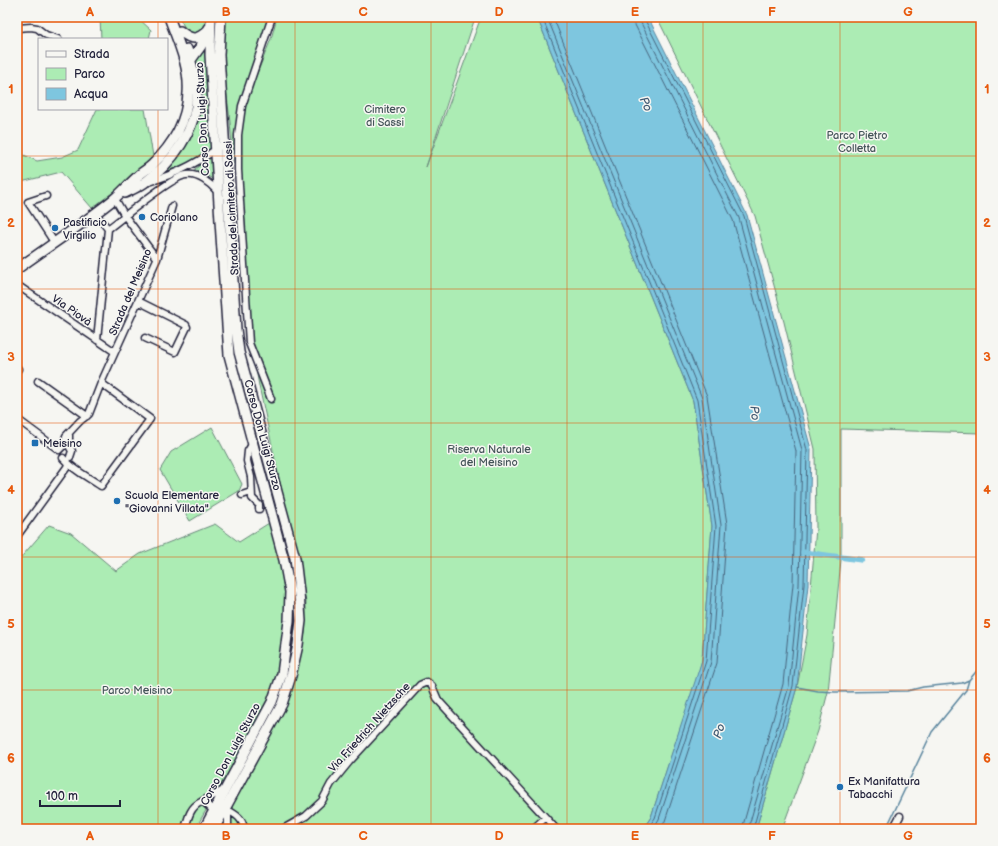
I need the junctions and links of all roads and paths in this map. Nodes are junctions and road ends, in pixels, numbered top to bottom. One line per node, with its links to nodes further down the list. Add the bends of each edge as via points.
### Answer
1 (169, 17): 11 (main road)
2 (175, 17): 8 (main road)
3 (210, 17): 6 (main road, Corso Don Luigi Sturzo)
4 (221, 17): 12 (main road, Corso Don Luigi Sturzo, via 219,55)
5 (272, 17): 35 (street, Strada del cimitero di Sassi, via 242,106 238,135 249,343)
6 (210, 27): 8 (main road, via 196,38); 10 (main road, via 201,46); 13 (main road, Corso Don Luigi Sturzo)
7 (17, 28): 9 (street, via 37,28)
8 (180, 31): 10 (main road)
9 (55, 38)
10 (190, 59): 11 (main road); 17 (main road, via 197,96 190,127 172,156)
11 (186, 69): 20 (main road, via 187,105 179,130 165,151)
12 (224, 143): 13 (street); 49 (main road, Corso Don Luigi Sturzo, via 239,352 295,558 301,622 291,676 282,704)
13 (216, 150): 14 (street); 18 (main road, Corso Don Luigi Sturzo)
14 (177, 172): 15 (street); 16 (street); 17 (street)
15 (185, 175): 16 (street); 18 (street, via 194,175 208,182)
16 (173, 181): 23 (street)
17 (143, 183): 20 (main road)
18 (218, 192): 38 (main road, Corso Don Luigi Sturzo, via 229,355)
19 (46, 196): 25 (street, via 28,202)
20 (115, 199): 22 (main road); 23 (street)
21 (172, 206): 26 (street, Strada del Meisino)
22 (96, 213): 24 (street); 25 (main road)
23 (125, 216): 24 (street); 26 (street)
24 (108, 229): 31 (street)
25 (54, 242): 27 (main road)
26 (157, 259): 29 (street, Strada del Meisino)
27 (17, 269)
28 (17, 285): 31 (street, Via Piovà)
29 (138, 301): 30 (street, via 187,327 175,352); 32 (street, Strada del Meisino)
30 (145, 338)
31 (97, 340): 32 (street, Via Piovà)
32 (115, 352): 34 (street, Strada del Meisino)
33 (38, 381): 36 (street)
34 (101, 383): 36 (street, Strada del Meisino); 42 (street, via 150,419 102,486)
35 (271, 399)
36 (87, 416): 39 (street, Strada del Meisino, via 69,433)
37 (17, 419): 39 (street)
38 (253, 442): 43 (street, via 248,451 247,461); 47 (main road, Corso Don Luigi Sturzo, via 284,560 290,592 289,622 282,674 272,702)
39 (64, 447): 40 (street, via 60,455); 40 (street, via 72,452)
40 (66, 458): 41 (street); 42 (street)
41 (68, 464): 42 (street); 46 (street)
42 (77, 470)
43 (251, 492): 44 (street); 45 (street)
44 (242, 495)
45 (259, 509)
46 (17, 536)
47 (224, 790): 48 (street); 50 (main road, Corso Don Luigi Sturzo)
48 (201, 802): 50 (street); 53 (street, via 190,812)
49 (226, 809): 55 (main road, Corso Don Luigi Sturzo); 56 (street); 57 (street, via 240,818)
50 (214, 810): 54 (main road, Corso Don Luigi Sturzo)
51 (900, 816): 61 (street)
52 (546, 818): 58 (street, Via Friedrich Nietzsche, via 438,700 432,686 427,682 420,685 358,751 331,784 322,801 306,816); 59 (street); 60 (street, Via Friedrich Nietzsche)
53 (185, 829)
54 (204, 829)
55 (214, 829)
56 (228, 829)
57 (244, 829)
58 (283, 829)
59 (533, 829)
60 (556, 829)
61 (893, 829)

